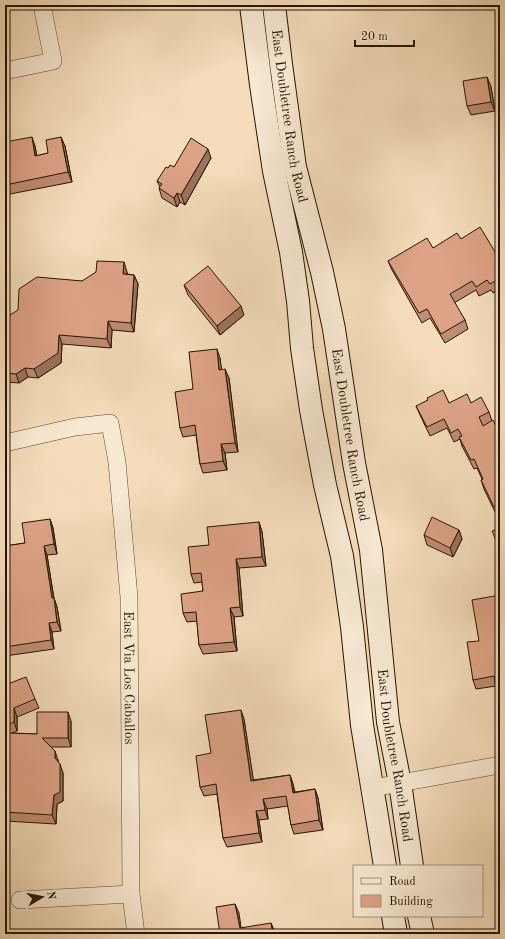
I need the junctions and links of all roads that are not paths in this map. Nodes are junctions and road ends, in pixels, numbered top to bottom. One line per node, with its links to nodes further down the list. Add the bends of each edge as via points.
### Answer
1 (42, 5): 6 (street, via 53,61)
2 (251, 5): 5 (main road, East Doubletree Ranch Road)
3 (274, 5): 4 (main road, East Doubletree Ranch Road)
4 (278, 40): 5 (main road); 9 (main road, East Doubletree Ranch Road, via 295,167 332,322 354,463 371,550 388,722)
5 (256, 43): 10 (main road, East Doubletree Ranch Road, via 274,171 291,252 311,410 342,556 362,725)
6 (5, 71)
7 (5, 444): 13 (street, East Via Los Caballos, via 75,427 110,423 117,462 129,597)
8 (500, 765): 9 (street)
9 (400, 783): 10 (street); 12 (main road, East Doubletree Ranch Road)
10 (373, 788): 11 (main road, East Doubletree Ranch Road)
11 (385, 865)
12 (412, 865)
13 (131, 894): 14 (street); 17 (street, East Via Los Caballos)
14 (20, 900)
15 (393, 917): 18 (main road)
16 (419, 917): 19 (main road)
17 (136, 934)
18 (396, 934)
19 (422, 934)

